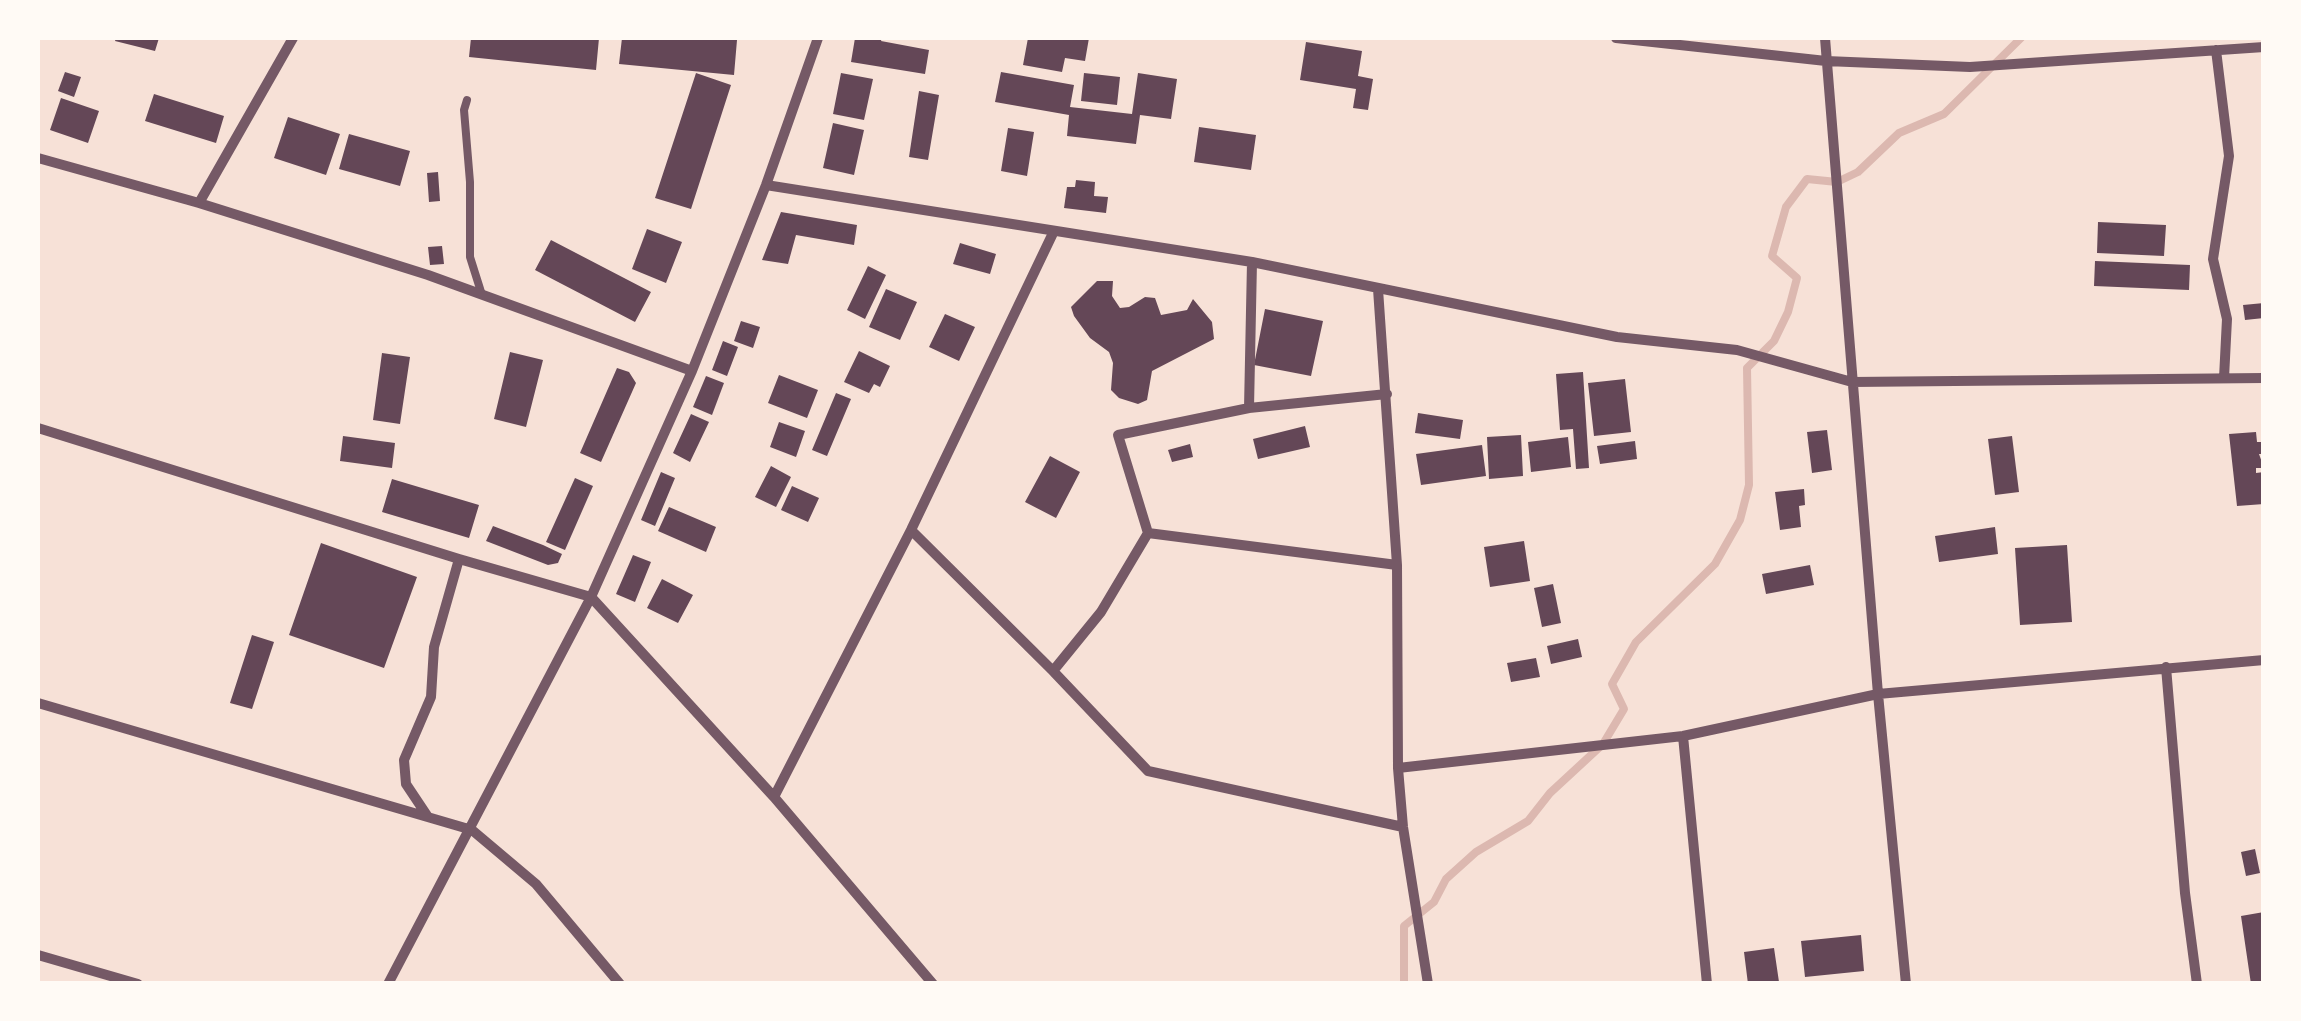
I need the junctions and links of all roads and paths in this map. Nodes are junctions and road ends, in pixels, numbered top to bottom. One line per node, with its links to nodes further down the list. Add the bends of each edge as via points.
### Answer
1 (293, 38): 11 (street)
2 (818, 38): 10 (street)
3 (1616, 38): 7 (street)
4 (1825, 38): 7 (street)
5 (2264, 47): 6 (street)
6 (2216, 50): 7 (street, via 1970,68); 17 (street, via 2229,156 2213,259 2227,319)
7 (1826, 60): 19 (street)
8 (467, 100): 15 (lane, via 470,257)
9 (38, 158): 11 (street)
10 (766, 184): 12 (street); 16 (street)
11 (198, 203): 15 (street)
12 (1054, 230): 13 (street); 23 (street)
13 (1252, 262): 14 (street); 21 (street)
14 (1378, 288): 19 (street, via 1617,337 1737,350); 20 (street)
15 (482, 295): 16 (street)
16 (692, 371): 27 (street)
17 (2224, 378): 18 (street); 19 (street)
18 (2264, 378)
19 (1852, 382): 31 (street)
20 (1387, 394): 21 (street); 26 (street)
21 (1249, 408): 24 (street, via 1118,435)
22 (38, 428): 25 (street)
23 (911, 530): 30 (street); 35 (street)
24 (1148, 533): 26 (street); 30 (street, via 1101,612)
25 (459, 559): 27 (street); 36 (street, via 434,647 430,697 404,760 406,784)
26 (1397, 565): 34 (street)
27 (592, 596): 35 (street); 38 (street)
28 (2264, 660): 29 (street)
29 (2166, 666): 31 (street); 47 (street)
30 (1053, 671): 37 (street, via 1148,772)
31 (1878, 694): 33 (street); 46 (street)
32 (38, 703): 36 (street)
33 (1683, 736): 34 (street); 45 (street)
34 (1398, 768): 37 (street)
35 (774, 797): 43 (street)
36 (428, 817): 38 (street)
37 (1403, 827): 44 (street)
38 (472, 830): 41 (street); 42 (street, via 536,884)
39 (38, 956): 40 (street)
40 (138, 984)
41 (388, 984)
42 (620, 984)
43 (934, 984)
44 (1428, 984)
45 (1707, 984)
46 (1906, 984)
47 (2198, 984)

